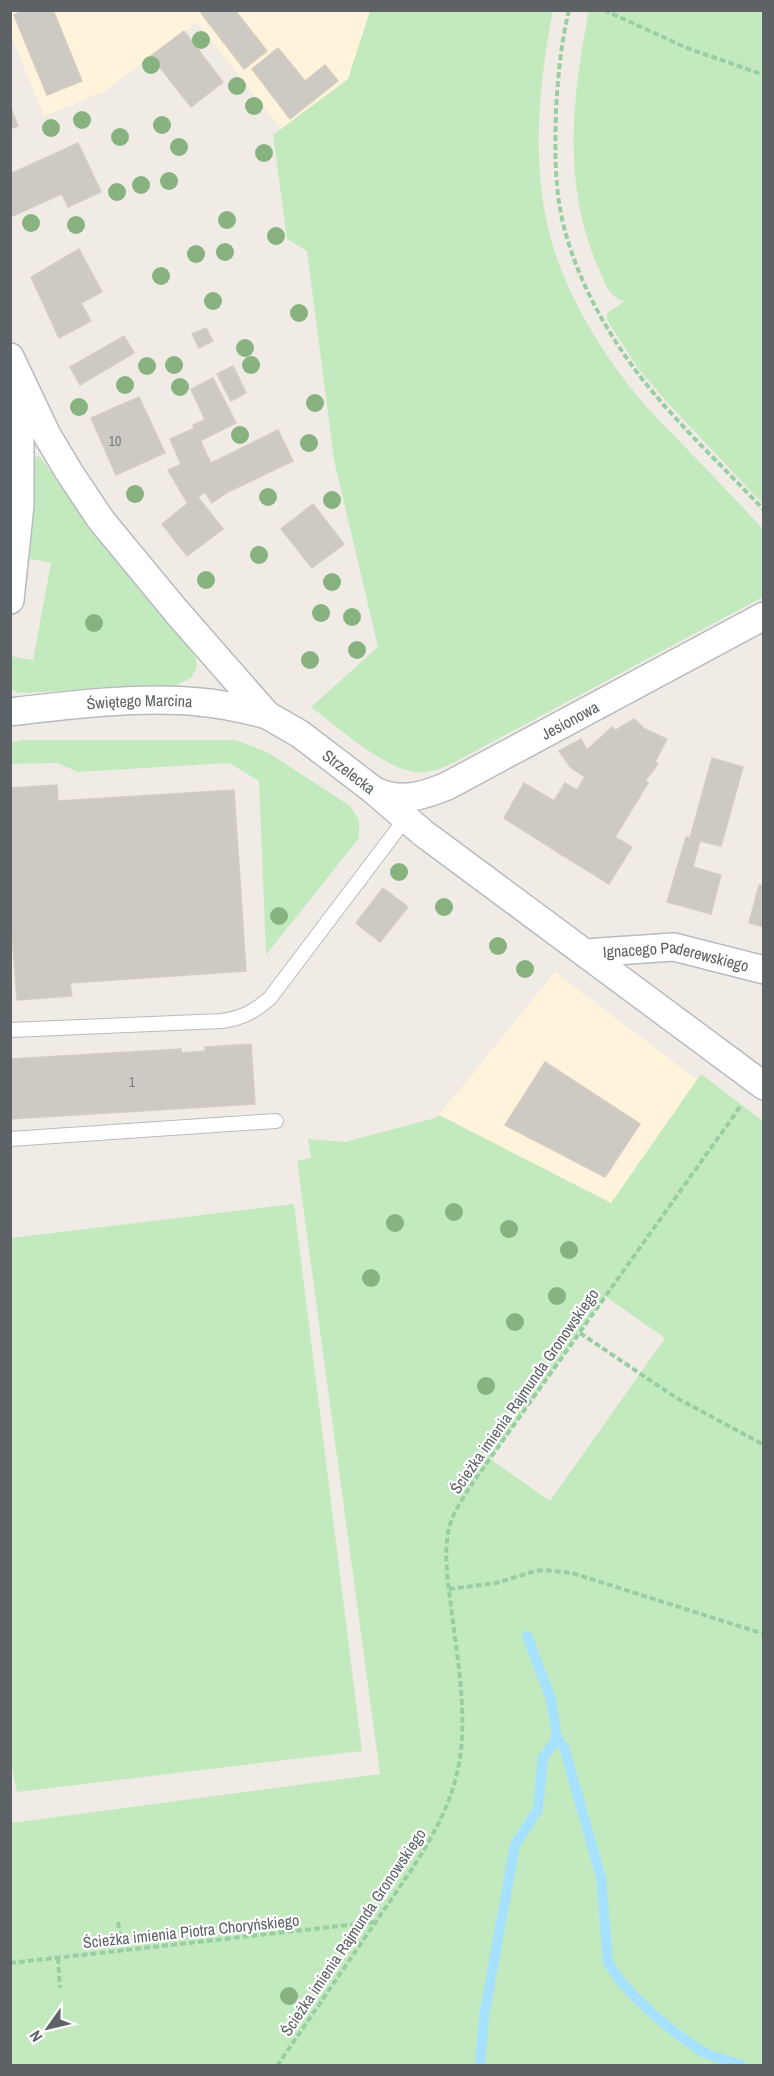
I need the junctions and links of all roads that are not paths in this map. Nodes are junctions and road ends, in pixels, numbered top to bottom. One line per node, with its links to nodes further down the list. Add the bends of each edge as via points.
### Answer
1 (15, 368): 2 (street, Strzelecka, via 20,505); 5 (street, Strzelecka, via 47,435 101,520)
2 (10, 600)
3 (764, 616): 6 (street, Jesionowa, via 447,786 410,798 384,795)
4 (10, 712): 5 (street, Świętego Marcina, via 162,700 229,705)
5 (267, 715): 6 (street, Strzelecka, via 300,734)
6 (372, 789): 7 (street, Strzelecka)
7 (406, 818): 8 (street, Strzelecka); 10 (lane, via 270,998 249,1014 222,1021)
8 (585, 954): 9 (street, Ignacego Paderewskiego, via 674,947); 11 (street, Strzelecka)
9 (764, 970)
10 (10, 1030)
11 (761, 1084)
12 (276, 1120): 13 (lane)
13 (10, 1139)

